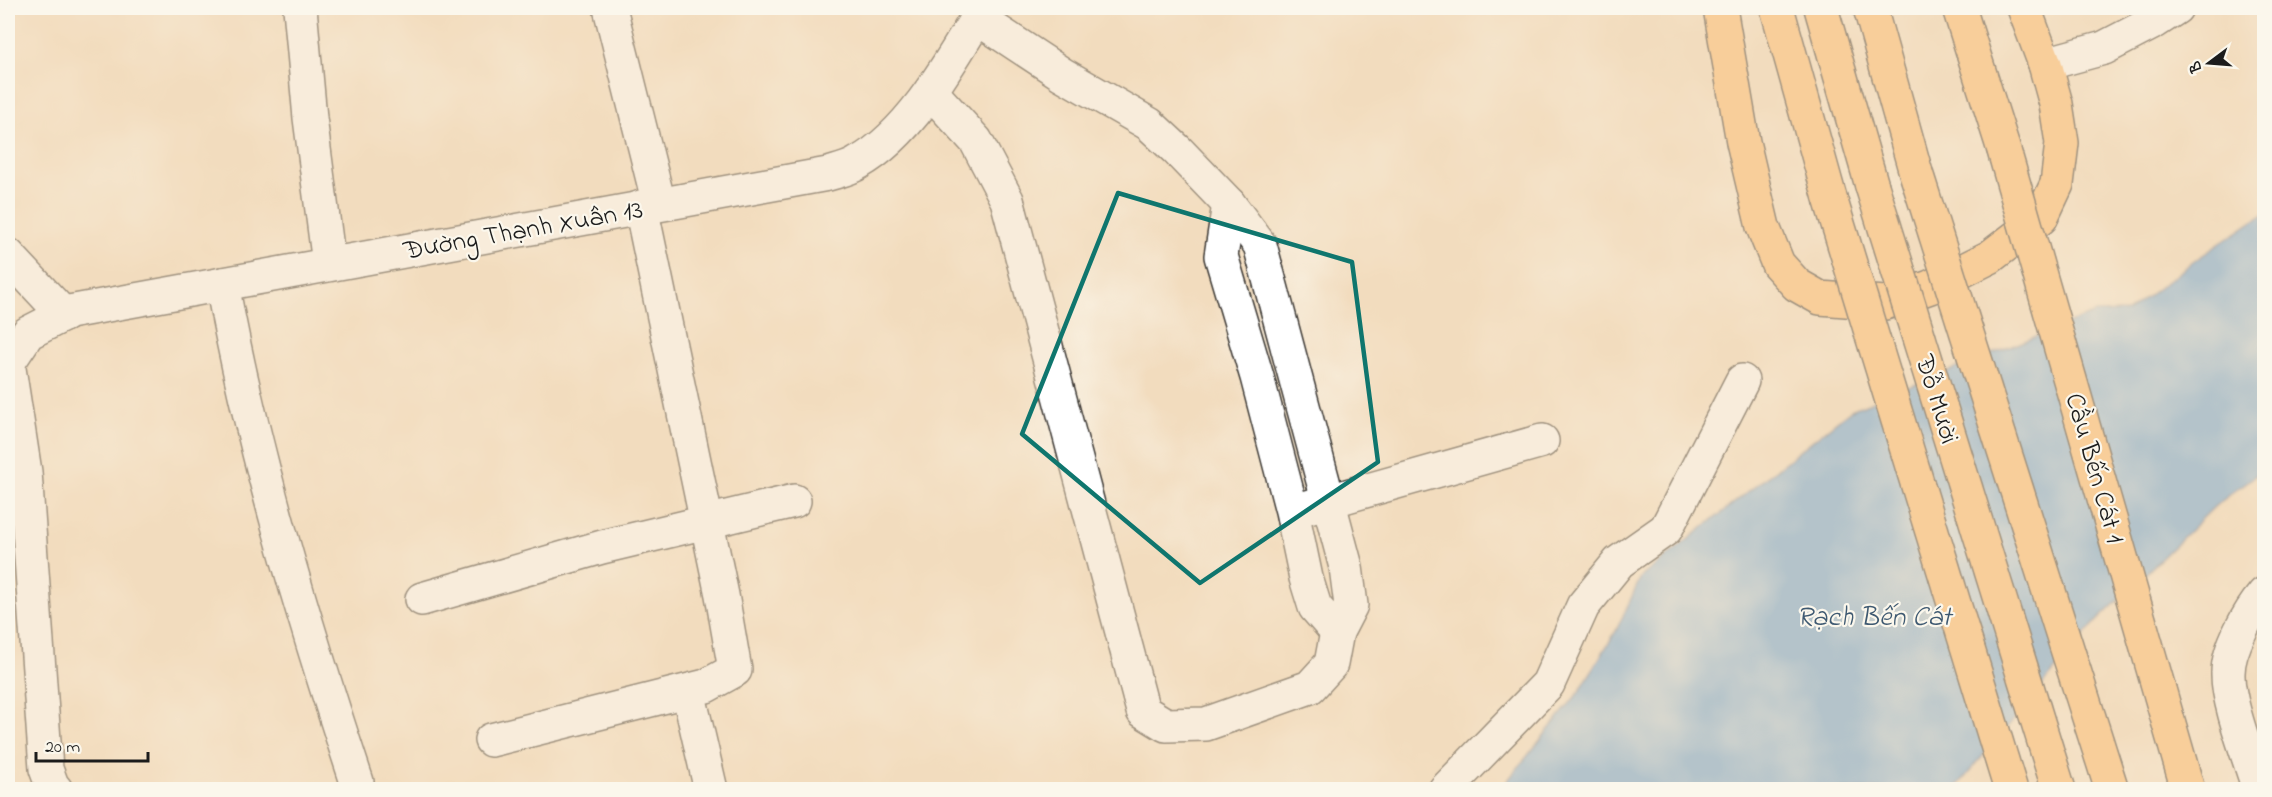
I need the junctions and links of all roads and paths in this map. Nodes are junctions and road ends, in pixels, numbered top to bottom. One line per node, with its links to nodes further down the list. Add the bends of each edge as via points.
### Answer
1 (300, 8): 16 (street)
2 (610, 8): 14 (street)
3 (1720, 8): 11 (highway, via 1743,142 1763,227 1778,264 1797,285 1820,298 1885,303 1930,287 1990,257 2041,218 2057,184 2062,143)
4 (1777, 8): 35 (highway, Đỗ Mười, bridge, via 1830,198)
5 (1821, 8): 36 (highway, Đỗ Mười, bridge, via 1872,186)
6 (1870, 8): 37 (highway, bridge, via 1916,172)
7 (1959, 8): 38 (highway, Cầu Bến Cát 1, bridge, via 2003,147)
8 (2024, 8): 11 (highway)
9 (2176, 8): 11 (street, via 2104,48)
10 (980, 13): 12 (street, Đường Thạnh Xuân 13); 13 (street, via 1062,74 1149,124)
11 (2045, 64)
12 (932, 93): 14 (street, Đường Thạnh Xuân 13, via 883,146 857,164 828,174); 28 (street, via 976,141 1007,200 1143,711 1166,725 1206,724 1288,696 1310,687 1331,663)
13 (1229, 204): 23 (street, via 1260,245); 24 (street, via 1221,256)
14 (650, 206): 16 (street, Đường Thạnh Xuân 13); 25 (street)
15 (8, 255): 18 (street)
16 (329, 264): 17 (street, Đường Thạnh Xuân 13)
17 (222, 284): 18 (street, Đường Thạnh Xuân 13); 31 (street, via 236,362 308,635)
18 (64, 315): 19 (street, Đường Thạnh Xuân 13, via 28,333)
19 (8, 363): 32 (street, via 25,472 46,769)
20 (1742, 381): 34 (street, via 1666,529 1619,562 1583,606 1548,684)
21 (1542, 441): 23 (street)
22 (794, 501): 25 (street)
23 (1328, 501): 24 (street); 28 (street, via 1346,567 1351,605)
24 (1292, 511): 28 (street, via 1316,608)
25 (706, 521): 27 (street); 29 (street, via 735,670)
26 (2265, 594): 39 (street, via 2236,640 2228,672 2231,698)
27 (422, 599)
28 (1337, 632)
29 (688, 691): 30 (street); 33 (street)
30 (491, 740)
31 (357, 782)
32 (56, 789)
33 (711, 789)
34 (1445, 789)
35 (2011, 789)
36 (2059, 789)
37 (2112, 789)
38 (2188, 789)
39 (2259, 789)

